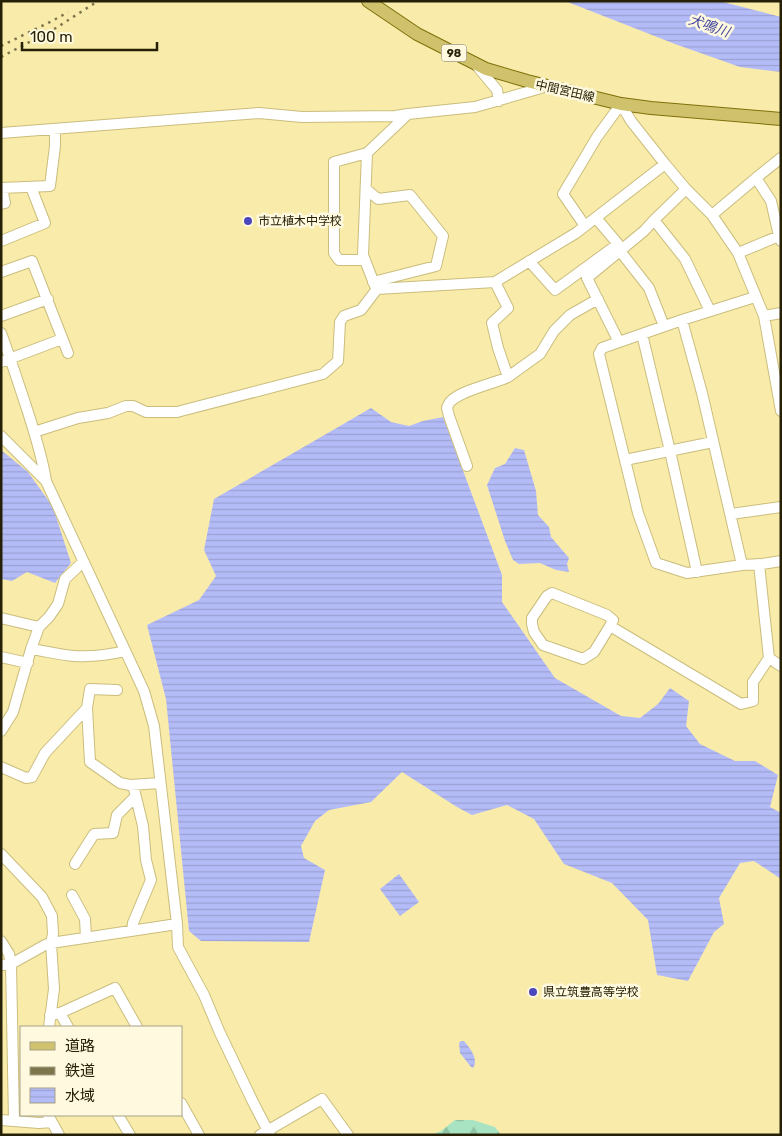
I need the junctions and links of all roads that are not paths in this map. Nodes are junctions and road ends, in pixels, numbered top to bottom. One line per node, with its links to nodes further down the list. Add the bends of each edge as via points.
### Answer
1 (368, 1): 2 (main road, 中間宮田線 / 98, via 417,34)
2 (474, 63): 3 (main road, 中間宮田線 / 98, via 494,72); 4 (street, via 497,90)
3 (548, 86): 4 (street); 5 (main road, 中間宮田線 / 98)
4 (499, 100): 6 (street, via 475,107)
5 (621, 104): 7 (main road, 中間宮田線 / 98); 12 (street); 22 (street, via 563,194)
6 (408, 114): 8 (street, via 302,117 233,114); 10 (street)
7 (781, 119)
8 (55, 129): 9 (street); 14 (street, via 50,186)
9 (1, 133)
10 (367, 154): 16 (street); 27 (street, via 334,162 334,253 339,260)
11 (781, 158): 13 (street)
12 (665, 164): 17 (street); 20 (street)
13 (756, 178): 19 (street); 23 (street, via 771,201)
14 (31, 187): 15 (street); 24 (street, via 45,223)
15 (1, 188): 18 (street, via 6,203)
16 (366, 188): 27 (street); 31 (street, via 378,199 410,195 444,236 436,266)
17 (686, 189): 19 (street); 21 (street)
18 (1, 204)
19 (712, 215): 26 (street)
20 (596, 218): 22 (street); 28 (street, via 618,244 555,290)
21 (654, 220): 25 (street); 35 (street, via 685,259)
22 (585, 226): 28 (street)
23 (780, 239): 26 (street)
24 (1, 241)
25 (620, 251): 34 (street, via 588,278); 40 (street, via 649,288)
26 (738, 253): 32 (street)
27 (365, 260): 31 (street)
28 (529, 261): 30 (street)
29 (1, 272): 33 (street, via 32,261)
30 (495, 282): 31 (street); 48 (street, via 508,308 492,323)
31 (375, 286): 50 (street, via 361,310 344,316 340,322 338,361 323,374 177,412 146,412 126,406)
32 (755, 296): 35 (street); 38 (street)
33 (48, 299): 37 (street); 43 (street)
34 (598, 299): 44 (street); 48 (street, via 570,315 554,331 540,354)
35 (710, 311): 39 (street)
36 (781, 313): 38 (street)
37 (1, 316)
38 (764, 316): 47 (street)
39 (682, 320): 40 (street); 52 (street)
40 (664, 326): 42 (street)
41 (1, 333): 46 (street)
42 (642, 334): 44 (street); 53 (street)
43 (62, 339): 45 (street); 46 (street)
44 (619, 342): 54 (street, via 602,348 599,354)
45 (68, 353)
46 (6, 361): 50 (street)
47 (777, 365): 49 (street)
48 (508, 377): 55 (street, via 466,392 451,401 447,408)
49 (781, 411)
50 (34, 432): 56 (street)
51 (1, 436): 56 (street)
52 (713, 442): 53 (street); 58 (street)
53 (670, 451): 54 (street); 63 (street)
54 (624, 460): 63 (street, via 638,513 656,562 687,573)
55 (468, 466)
56 (46, 481): 60 (street)
57 (781, 507): 58 (street)
58 (731, 514): 62 (street)
59 (781, 561): 61 (street)
60 (83, 562): 66 (street, via 65,579 58,604); 68 (street)
61 (760, 564): 62 (street); 70 (street)
62 (742, 565): 63 (street)
63 (697, 572)
64 (1, 618): 66 (street)
65 (610, 626): 65 (street, via 594,652 583,659 543,645 534,632 532,618 552,593 607,615 612,620); 70 (street, via 741,704 753,701 753,682)
66 (39, 627): 67 (street)
67 (31, 649): 68 (street, via 72,656); 71 (street)
68 (125, 651): 77 (street, via 144,691 154,726)
69 (1, 657): 71 (street)
70 (769, 658): 72 (street)
71 (28, 663): 75 (street, via 13,712)
72 (781, 666)
73 (116, 690): 74 (street, via 90,689)
74 (87, 708): 76 (street, via 45,753 32,777 26,778); 78 (street, via 90,762 120,783)
75 (1, 731)
76 (1, 767)
77 (160, 783): 78 (street); 83 (street)
78 (133, 785): 79 (street)
79 (135, 797): 81 (street, via 117,815 114,833 94,834); 84 (street, via 151,880)
80 (1, 854): 87 (street, via 42,897 52,916)
81 (75, 864)
82 (72, 895): 85 (street, via 85,919)
83 (177, 924): 84 (street); 98 (street, via 178,947 204,995)
84 (132, 931): 85 (street)
85 (86, 938): 87 (street)
86 (1, 941): 88 (street, via 9,954)
87 (51, 943): 88 (street); 89 (street)
88 (6, 965): 97 (street)
89 (55, 1014): 90 (street); 91 (street); 92 (street, via 115,988)
90 (49, 1026)
91 (67, 1026)
92 (136, 1026)
93 (182, 1105): 101 (street)
94 (119, 1116): 100 (street)
95 (50, 1118): 97 (street, via 39,1124); 99 (street)
96 (1, 1120): 97 (street)
97 (14, 1121)
98 (266, 1133): 102 (street, via 322,1099)
99 (60, 1135)
100 (130, 1135)
101 (200, 1135)
102 (348, 1135)

